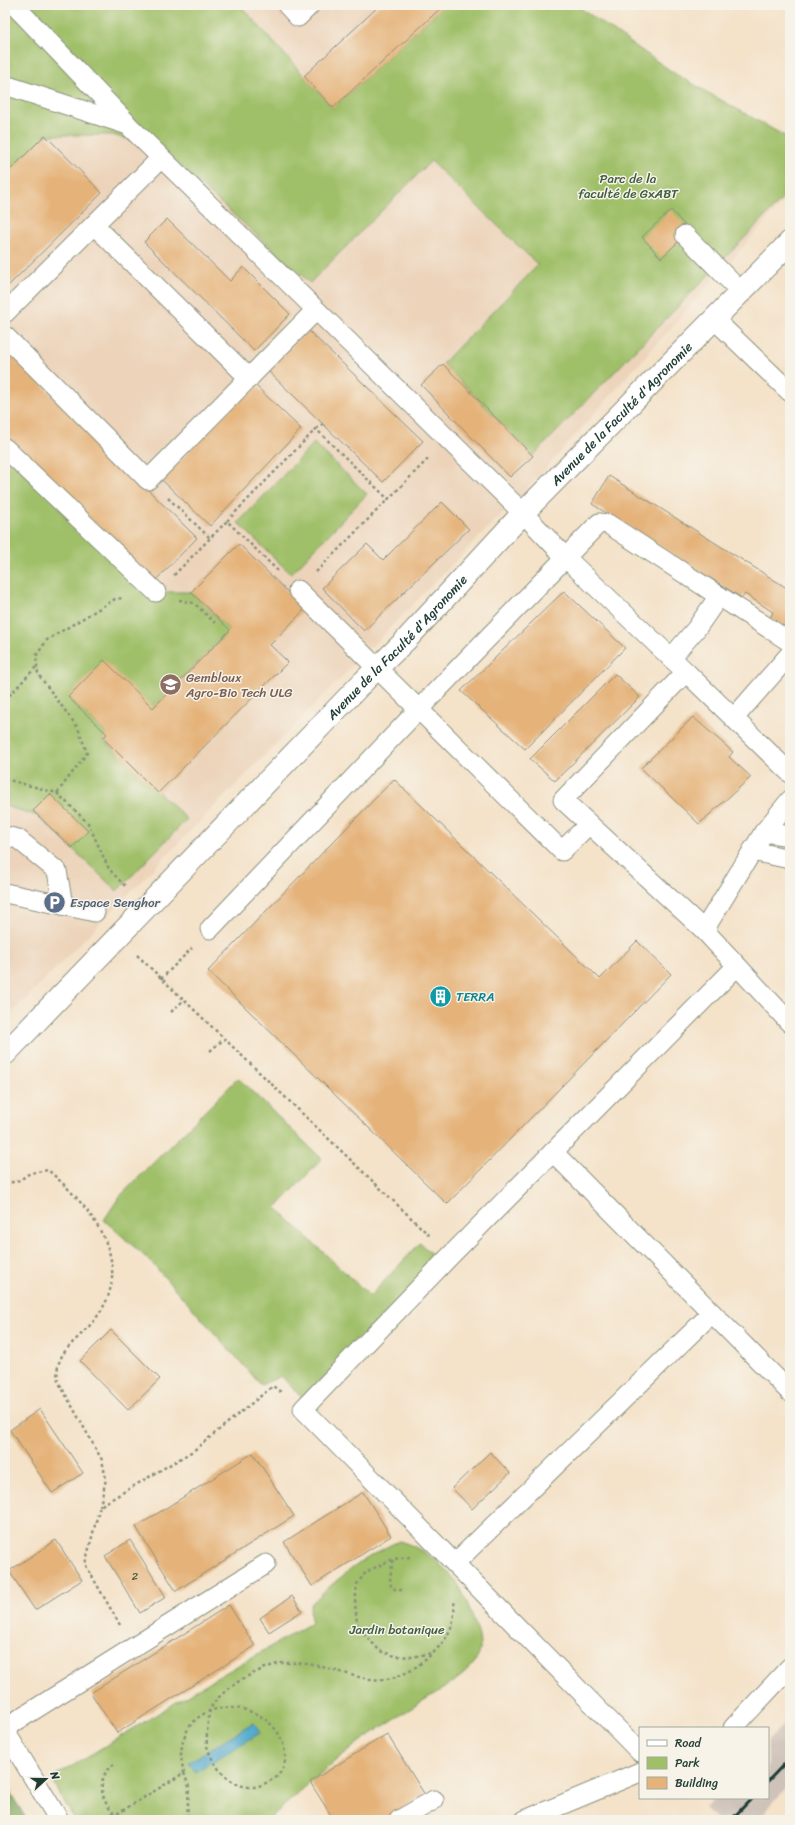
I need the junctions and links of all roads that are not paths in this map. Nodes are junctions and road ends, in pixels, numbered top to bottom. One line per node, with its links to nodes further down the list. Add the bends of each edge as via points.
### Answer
1 (14, 5): 5 (lane)
2 (287, 5): 3 (lane, via 298,17)
3 (310, 5)
4 (5, 85): 5 (lane)
5 (128, 125): 6 (lane)
6 (161, 158): 7 (lane); 11 (lane)
7 (94, 224): 12 (lane); 15 (lane)
8 (685, 235): 10 (lane)
9 (790, 242): 10 (street, Avenue de la Faculté d'Agronomie)
10 (741, 292): 13 (street, Avenue de la Faculté d'Agronomie)
11 (316, 310): 15 (lane); 18 (lane)
12 (5, 313)
13 (714, 319): 16 (lane); 18 (street, Avenue de la Faculté d'Agronomie)
14 (5, 336): 15 (lane, via 148,480)
15 (249, 378)
16 (790, 392)
17 (5, 448): 21 (lane)
18 (523, 513): 19 (lane); 26 (street, Avenue de la Faculté d'Agronomie)
19 (566, 558): 22 (lane, via 599,523 608,524); 25 (lane); 28 (lane)
20 (298, 590): 26 (lane)
21 (156, 592)
22 (719, 596): 23 (lane); 25 (lane, via 696,629)
23 (790, 642)
24 (790, 654): 29 (lane)
25 (671, 658): 27 (lane)
26 (377, 668): 28 (lane); 45 (street, Avenue de la Faculté d'Agronomie)
27 (686, 672): 29 (lane); 32 (lane, via 563,800)
28 (419, 709): 32 (lane, via 562,851); 41 (lane)
29 (734, 718): 30 (lane)
30 (790, 773)
31 (790, 800): 33 (lane)
32 (589, 824): 42 (lane)
33 (764, 832): 35 (lane); 36 (lane)
34 (5, 836): 39 (lane, via 18,839 56,871)
35 (790, 836)
36 (752, 851): 37 (lane); 42 (lane)
37 (790, 859)
38 (5, 893): 39 (lane)
39 (63, 905): 40 (lane)
40 (95, 912)
41 (210, 929)
42 (704, 930): 43 (lane)
43 (737, 966): 44 (lane); 46 (lane)
44 (790, 1023)
45 (5, 1054)
46 (553, 1152): 47 (lane); 49 (lane, via 303,1409)
47 (712, 1313): 48 (lane); 49 (lane)
48 (790, 1392)
49 (454, 1563): 54 (lane)
50 (266, 1564): 53 (lane)
51 (790, 1667): 52 (lane)
52 (734, 1727)
53 (5, 1729): 57 (lane)
54 (639, 1751)
55 (639, 1772): 59 (lane)
56 (434, 1800): 58 (lane)
57 (59, 1820)
58 (399, 1820)
59 (525, 1820)

